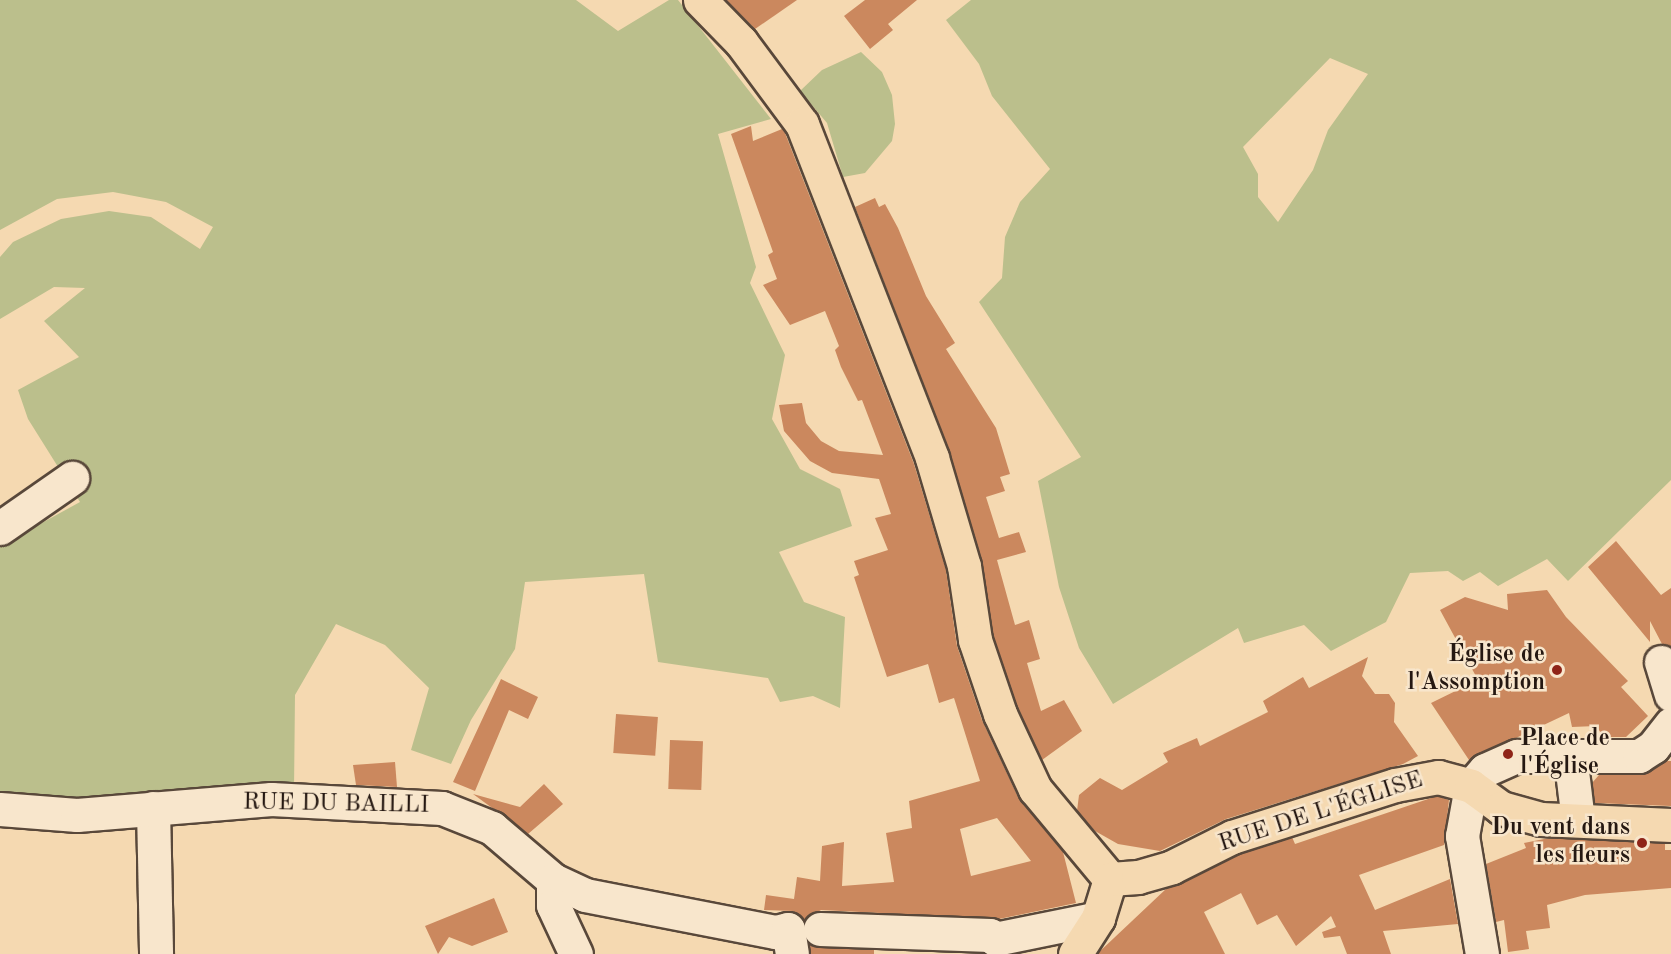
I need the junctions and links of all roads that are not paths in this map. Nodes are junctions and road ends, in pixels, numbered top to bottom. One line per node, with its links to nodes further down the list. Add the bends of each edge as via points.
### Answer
1 (700, 0): 13 (main road, via 741,42 802,124 932,458 964,566 975,640 1000,714 1022,766 1049,809)
2 (72, 478): 3 (street)
3 (0, 528)
4 (1661, 662): 5 (street)
5 (1671, 695)
6 (1671, 724): 7 (street, via 1653,747 1639,756)
7 (1570, 755): 8 (street, via 1516,756 1485,770); 11 (street)
8 (1471, 786): 11 (main road, via 1502,808 1541,819); 13 (main road, RUE DE L'ÉGLISE, via 1438,777 1395,785 1232,837 1172,867 1138,878); 23 (street, via 1462,836)
9 (153, 808): 10 (street, RUE DU BAILLI, via 77,814); 14 (street, RUE DU BAILLI, via 271,800 442,807 492,828); 19 (street)
10 (0, 809)
11 (1578, 820): 12 (main road)
12 (1671, 825)
13 (1110, 879): 15 (main road)
14 (553, 880): 20 (street, via 553,905); 21 (street, RUE DU BAILLI, via 620,903 776,932 788,929)
15 (1098, 918): 18 (street); 22 (main road)
16 (820, 929): 17 (street)
17 (890, 942): 18 (street)
18 (990, 946)
19 (156, 954)
20 (576, 954)
21 (792, 954)
22 (1075, 954)
23 (1482, 954)

